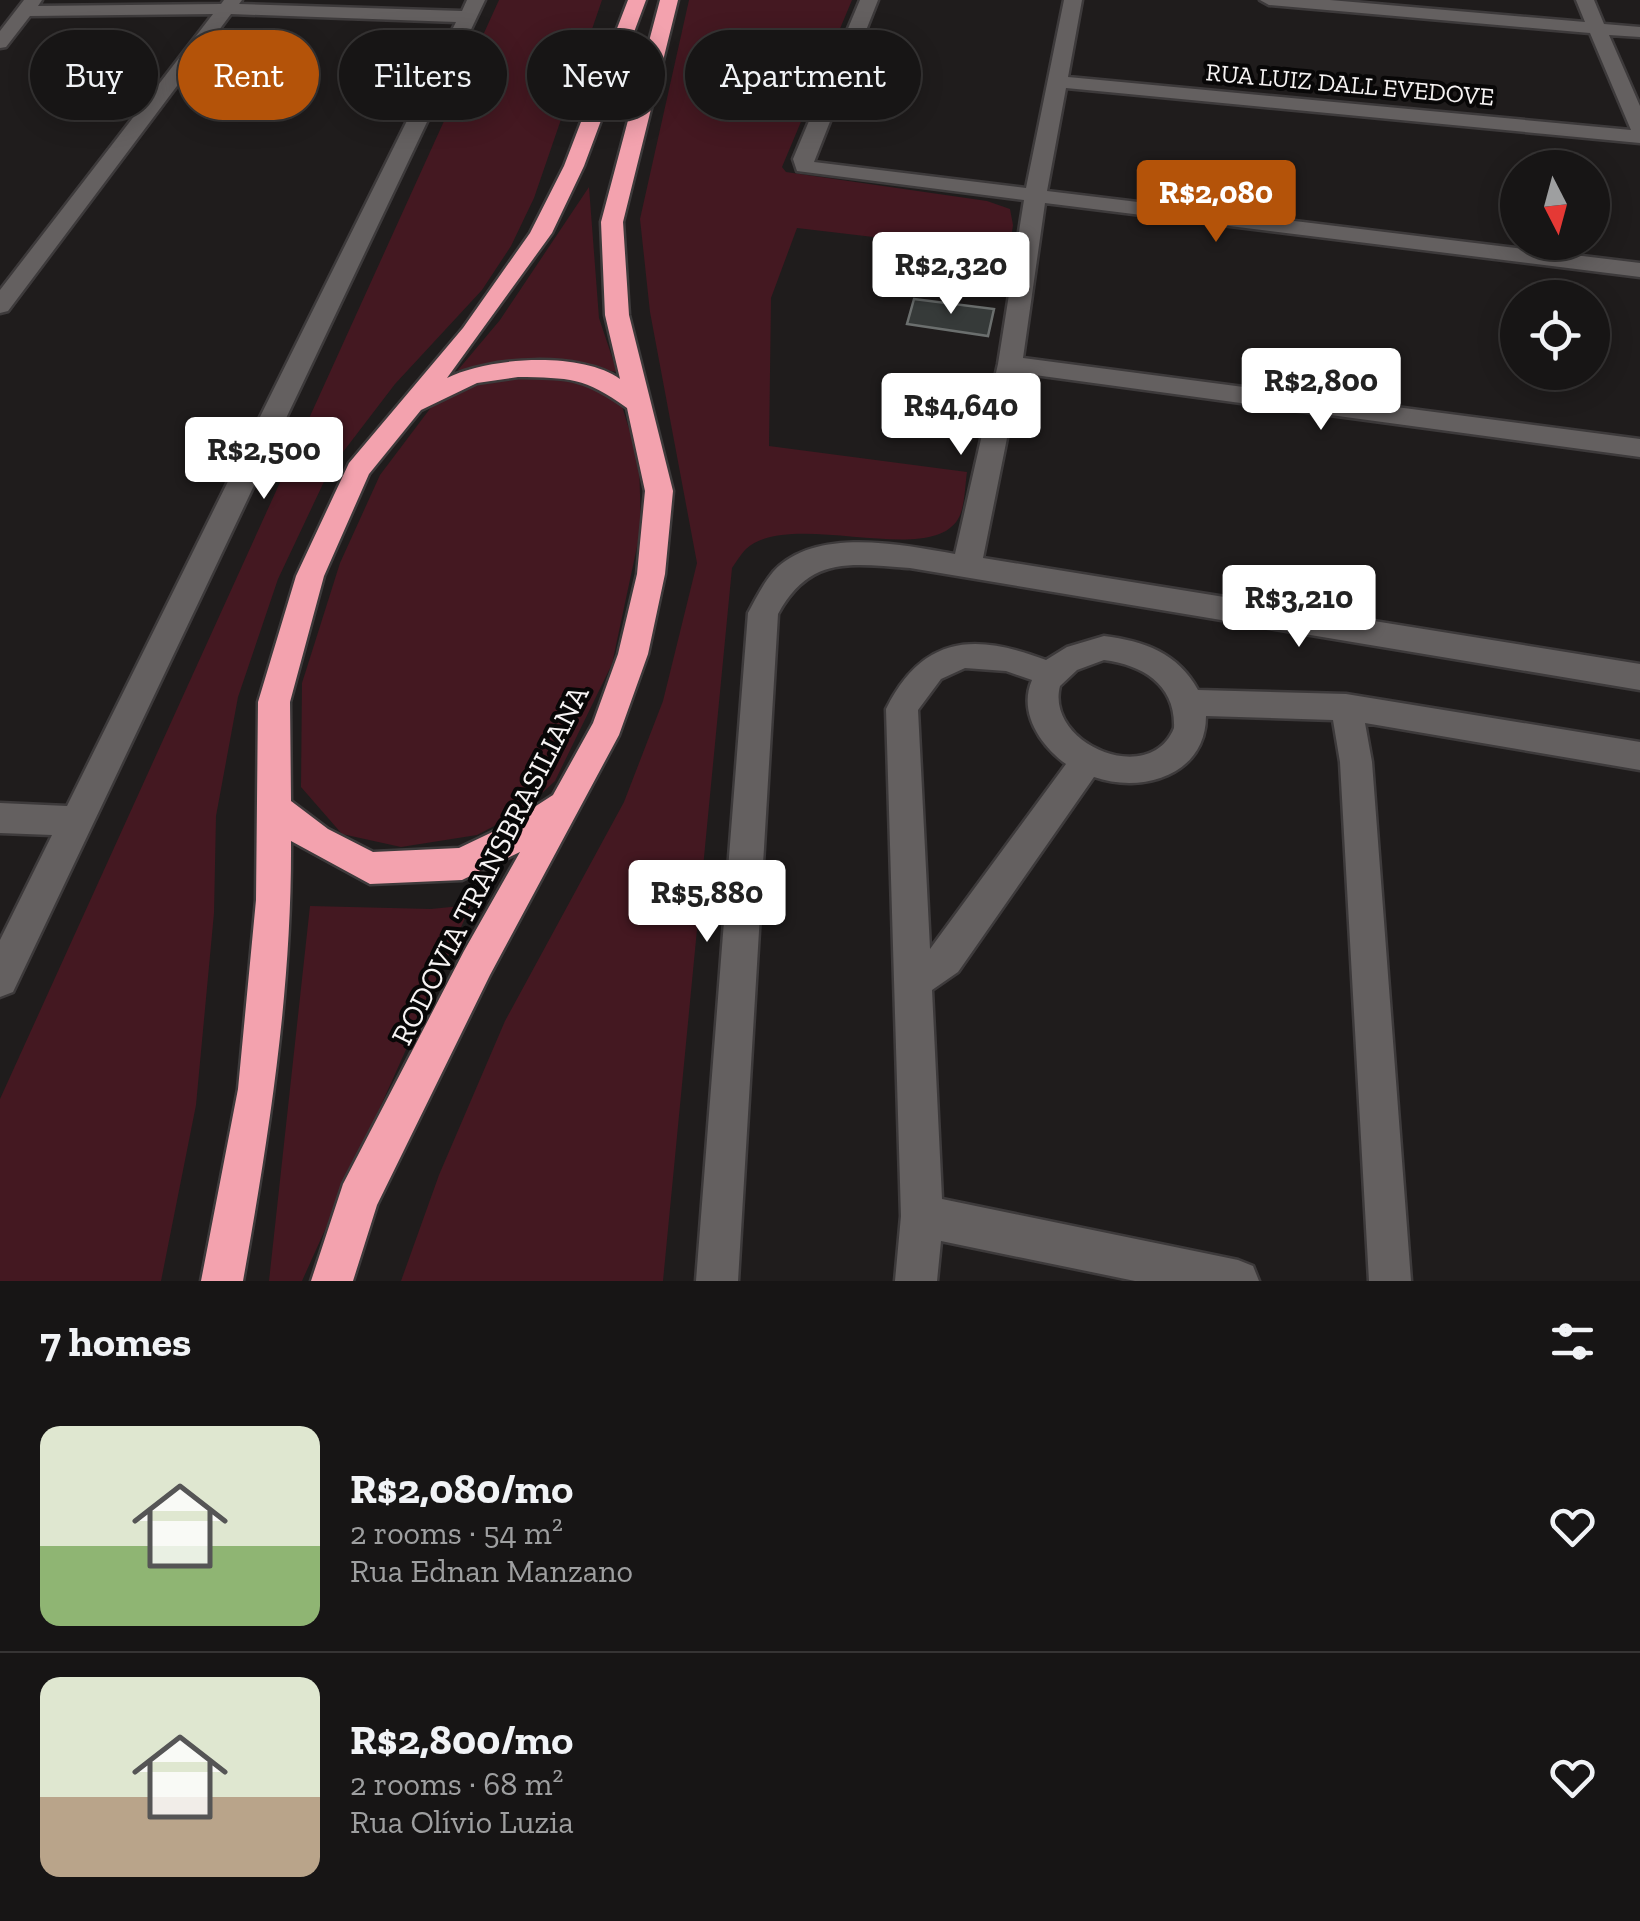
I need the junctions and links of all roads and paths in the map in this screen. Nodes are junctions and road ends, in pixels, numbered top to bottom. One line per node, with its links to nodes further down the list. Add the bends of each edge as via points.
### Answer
1 (637, 0): 20 (highway, via 541,233)
2 (669, 0): 21 (highway, RODOVIA TRANSBRASILIANA, via 612,222 617,315)
3 (869, 0): 16 (street, via 804,167)
4 (1072, 0): 13 (street)
5 (1269, 0): 10 (street)
6 (1585, 0): 10 (street)
7 (230, 5): 8 (street); 9 (street); 18 (street)
8 (29, 6): 12 (street)
9 (472, 9): 33 (street)
10 (1596, 29): 11 (street); 14 (street)
11 (1640, 32)
12 (0, 43)
13 (1056, 80): 15 (street, RUA LUIZ DALL EVEDOVE); 16 (street)
14 (1640, 128)
15 (1640, 137)
16 (1035, 198): 17 (street); 19 (street)
17 (1640, 270)
18 (0, 306)
19 (1010, 364): 22 (street); 23 (street)
20 (413, 407): 21 (highway, via 471,376 518,369 602,379); 31 (highway, via 358,470 310,576 274,702)
21 (642, 407): 30 (highway, RODOVIA TRANSBRASILIANA, via 659,492 651,574 608,726)
22 (1640, 448)
23 (967, 565): 25 (street); 40 (street, via 910,556 814,560 786,577 763,613)
24 (1050, 674): 26 (street, via 1083,651 1126,650 1166,670); 29 (street, via 1042,691 1047,720 1066,747); 36 (street, via 1003,655 950,660 912,688 902,709)
25 (1640, 678)
26 (1189, 703): 27 (street); 29 (street, via 1187,738 1160,764 1136,770)
27 (1346, 707): 28 (street); 43 (street, via 1356,762)
28 (1640, 756)
29 (1087, 761): 36 (street, via 945,960)
30 (567, 801): 31 (highway, via 462,864 370,868 316,840); 39 (highway, RODOVIA TRANSBRASILIANA, via 358,1198)
31 (271, 805): 38 (highway, via 274,900 257,1090)
32 (0, 818): 33 (street)
33 (72, 830): 34 (street); 35 (street)
34 (0, 837)
35 (0, 980)
36 (911, 982): 37 (street)
37 (922, 1216): 41 (street); 42 (street)
38 (222, 1281)
39 (332, 1281)
40 (716, 1281)
41 (916, 1281)
42 (1238, 1281)
43 (1390, 1281)

